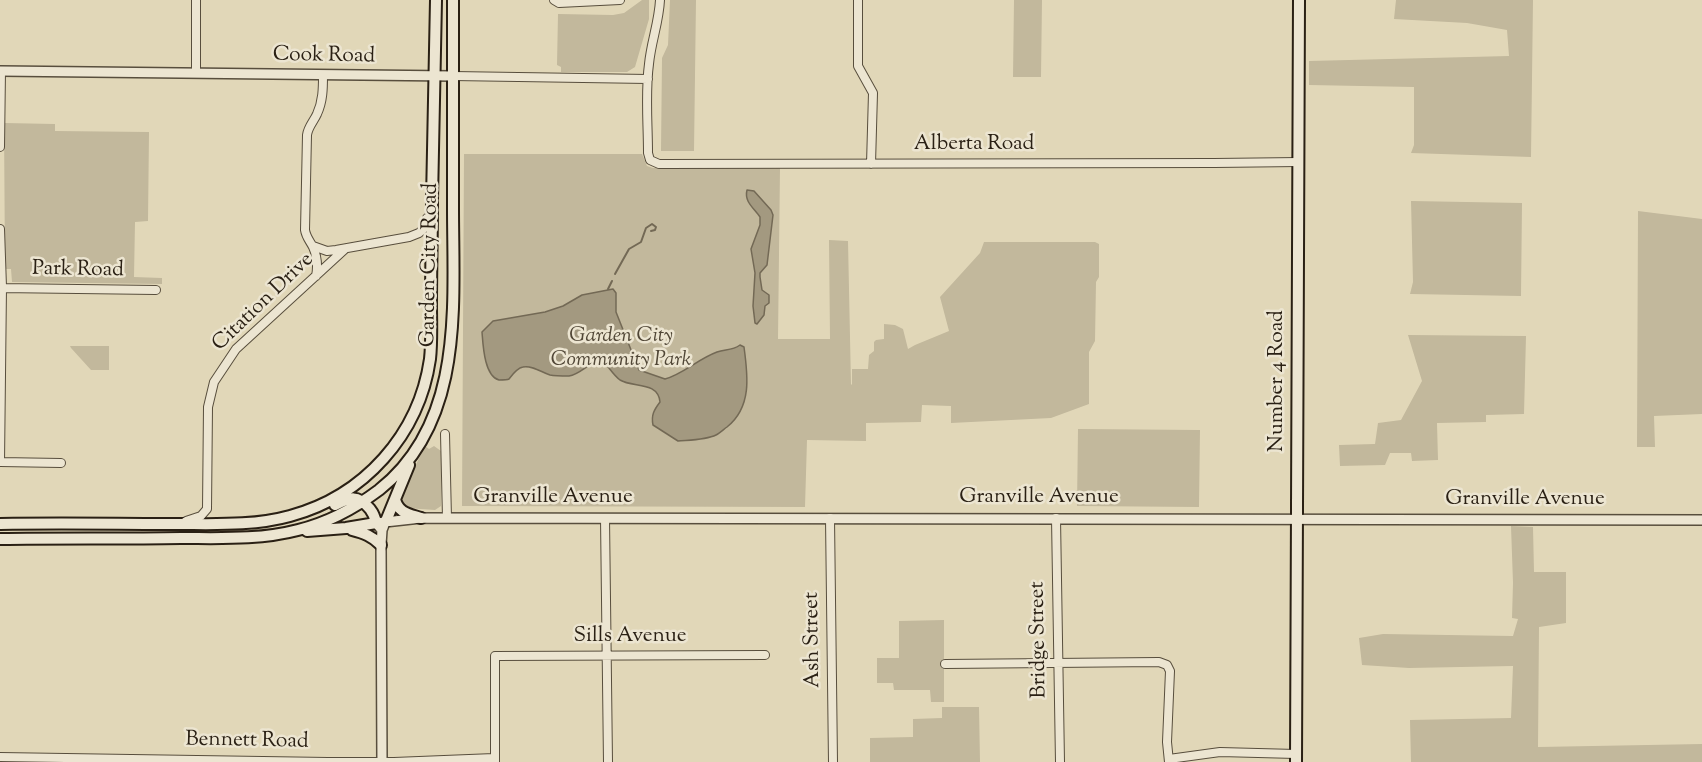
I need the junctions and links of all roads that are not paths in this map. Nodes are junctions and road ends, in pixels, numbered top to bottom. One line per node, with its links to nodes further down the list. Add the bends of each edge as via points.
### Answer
1 (196, 0): 10 (street)
2 (436, 0): 12 (main road, Garden City Road)
3 (453, 0): 13 (main road, Garden City Road)
4 (554, 0): 5 (street)
5 (620, 0)
6 (660, 0): 14 (street)
7 (858, 0): 18 (street, via 858,66 873,93)
8 (1299, 0): 17 (main road, Number 4 Road)
9 (1, 71): 10 (street, Cook Road); 15 (street)
10 (196, 73): 11 (street, Cook Road)
11 (322, 75): 12 (street, Cook Road); 20 (street, via 322,98 307,135 305,230)
12 (435, 76): 13 (street, Cook Road); 16 (main road, Garden City Road)
13 (453, 76): 14 (street, Cook Road); 26 (main road, Garden City Road, via 449,354 440,399)
14 (648, 79): 18 (street, Alberta Road, via 648,153 650,160 658,164)
15 (0, 147)
16 (432, 160): 21 (street, Citation Drive, via 428,169 427,226 423,231); 29 (main road, Garden City Road, via 431,333 427,373 416,407 395,446)
17 (1299, 162): 18 (street, Alberta Road); 38 (main road, Number 4 Road)
18 (871, 164)
19 (0, 229): 23 (street)
20 (313, 246): 21 (street); 22 (street)
21 (345, 249): 22 (street, Citation Drive)
22 (316, 276): 41 (street, Citation Drive, via 236,349 218,375 208,407 207,509 201,516)
23 (1, 288): 24 (street, Park Road); 27 (street)
24 (156, 290)
25 (445, 434): 34 (street)
26 (415, 451): 30 (main road); 31 (main road, Garden City Road, via 389,482)
27 (0, 462): 28 (street)
28 (61, 463)
29 (361, 482): 31 (main road); 32 (main road, via 327,503)
30 (395, 499): 33 (main road, via 403,512); 42 (main road)
31 (360, 502): 32 (main road, via 346,499 312,516); 42 (main road, via 368,518); 44 (main road)
32 (289, 517): 41 (main road, via 247,523)
33 (421, 518): 34 (street, Granville Avenue); 42 (street, Granville Avenue)
34 (447, 518): 35 (street, Granville Avenue)
35 (605, 518): 36 (street, Granville Avenue); 47 (street)
36 (831, 518): 37 (street, Granville Avenue); 57 (street, Ash Street)
37 (1056, 518): 38 (street, Granville Avenue); 49 (street, Bridge Street)
38 (1297, 518): 39 (street, Granville Avenue); 52 (main road, Number 4 Road)
39 (1702, 520)
40 (0, 524): 41 (main road)
41 (180, 524)
42 (381, 524): 43 (main road); 46 (street)
43 (346, 528): 44 (main road); 46 (main road, via 364,532)
44 (298, 530): 45 (main road, via 234,538)
45 (0, 538)
46 (381, 545): 55 (street)
47 (606, 655): 48 (street, Sills Avenue); 53 (street, Sills Avenue, via 495,656); 56 (street)
48 (765, 655)
49 (1059, 663): 50 (street); 54 (street, via 1167,665); 58 (street, Bridge Street)
50 (945, 664)
51 (0, 757): 55 (street, Bennett Road)
52 (1296, 758): 54 (street, via 1220,752)
53 (494, 760): 55 (street, Bennett Road)
54 (1169, 760)
55 (382, 762)
56 (608, 762)
57 (833, 762)
58 (1060, 762)

